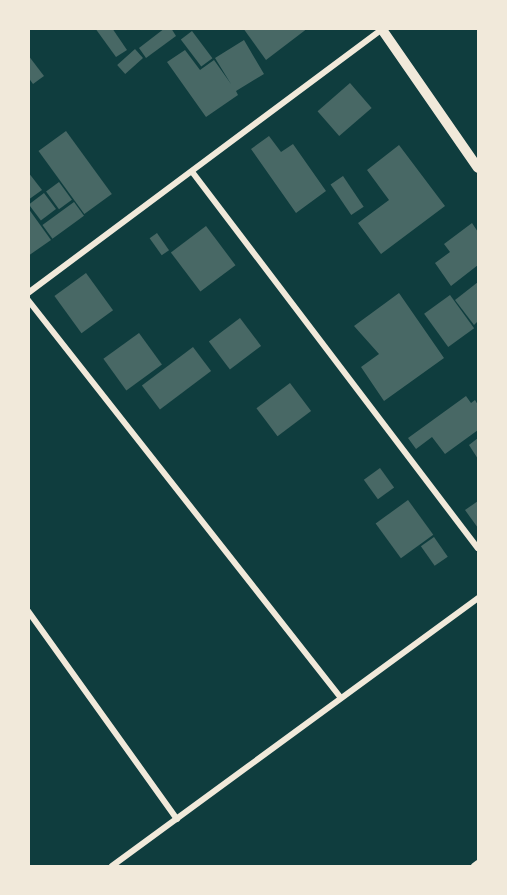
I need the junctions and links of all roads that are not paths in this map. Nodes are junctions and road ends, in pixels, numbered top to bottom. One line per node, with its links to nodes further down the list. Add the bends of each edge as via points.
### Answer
1 (381, 29): 2 (street); 3 (street)
2 (478, 168)
3 (193, 173): 4 (street); 6 (street)
4 (28, 293)
5 (28, 300): 9 (street)
6 (478, 548)
7 (478, 598): 9 (street)
8 (28, 611): 10 (street)
9 (341, 698): 10 (street)
10 (177, 819): 12 (street)
11 (478, 863): 13 (street)
12 (112, 867)
13 (474, 867)

